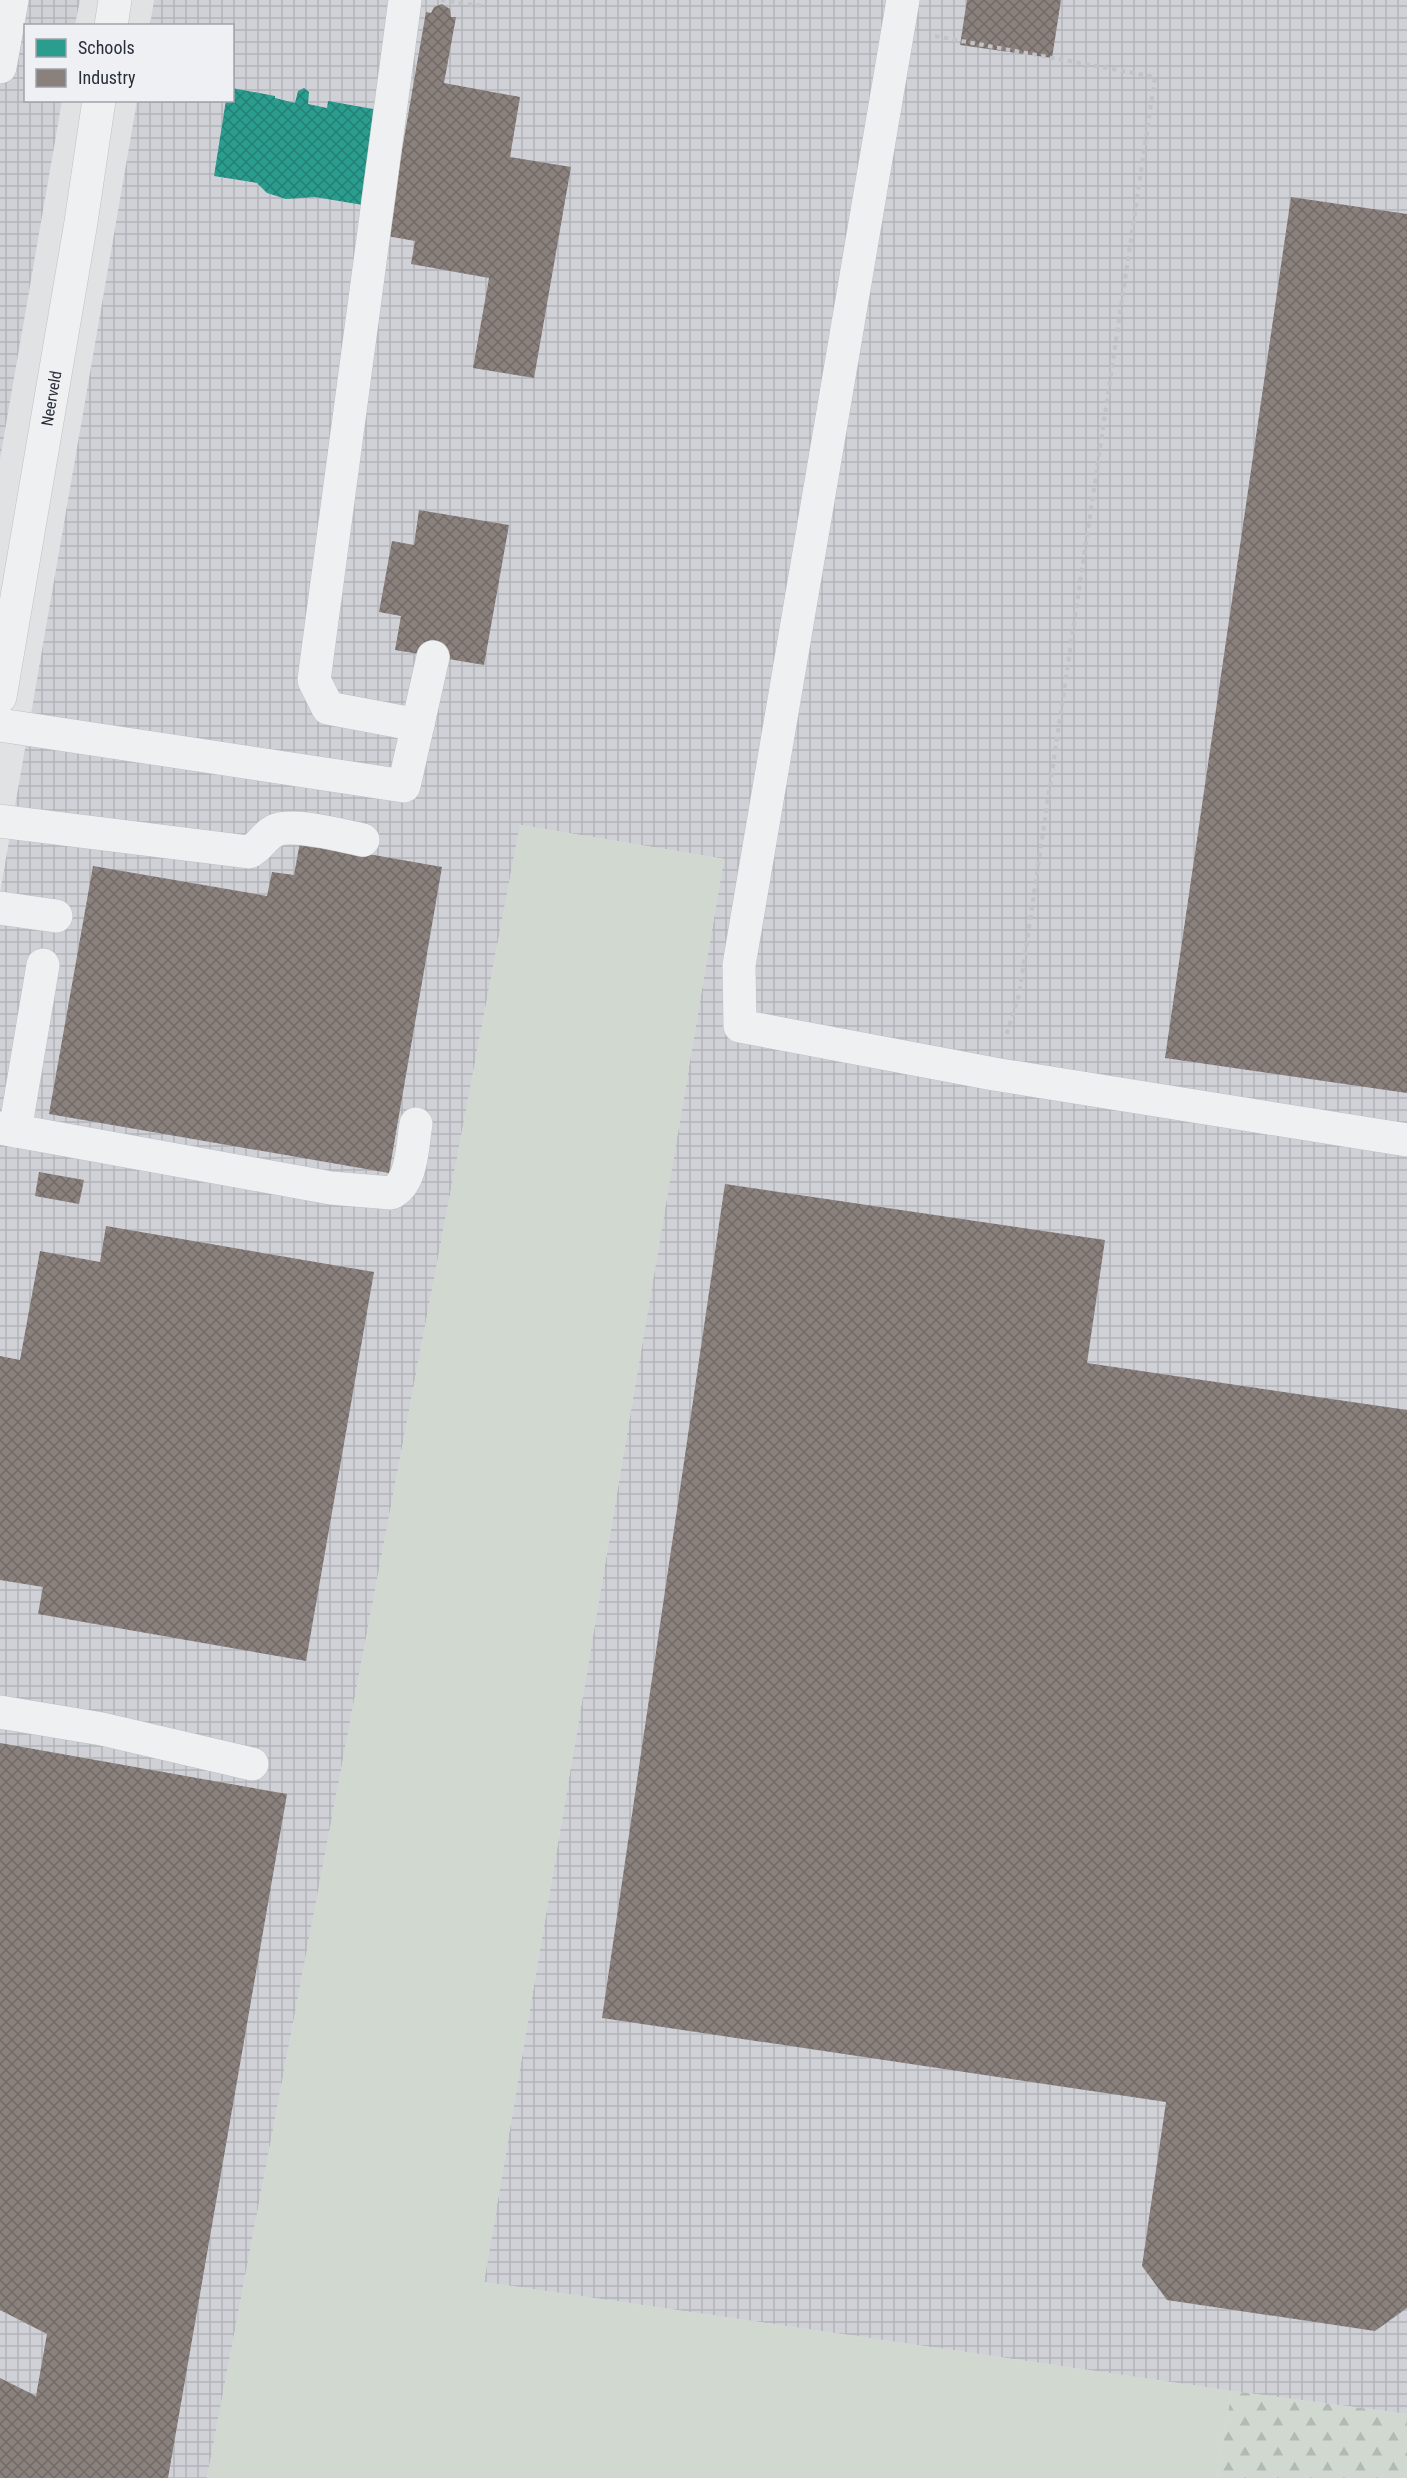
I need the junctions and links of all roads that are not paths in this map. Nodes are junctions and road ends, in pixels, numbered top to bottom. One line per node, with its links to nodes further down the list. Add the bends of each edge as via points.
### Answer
1 (12, 0): 6 (street)
2 (115, 0): 5 (street)
3 (405, 0): 13 (street, via 314,680 328,708)
4 (900, 15): 21 (street, via 739,965 740,1026 994,1074)
5 (111, 24)
6 (0, 67)
7 (99, 102): 8 (street, Neerveld, via 81,222)
8 (13, 543): 9 (street, Neerveld)
9 (6, 631): 11 (street, Neerveld)
10 (433, 657): 13 (street)
11 (0, 697)
12 (0, 725): 13 (street, via 404,786)
13 (418, 725)
14 (0, 821): 15 (street, via 249,852 275,830 294,828)
15 (363, 840)
16 (0, 908): 17 (street)
17 (56, 916)
18 (43, 966): 20 (street)
19 (416, 1124): 20 (street, via 405,1181 391,1192 331,1188)
20 (8, 1129)
21 (1407, 1140)
22 (0, 1712): 23 (street, via 102,1729)
23 (252, 1764)

